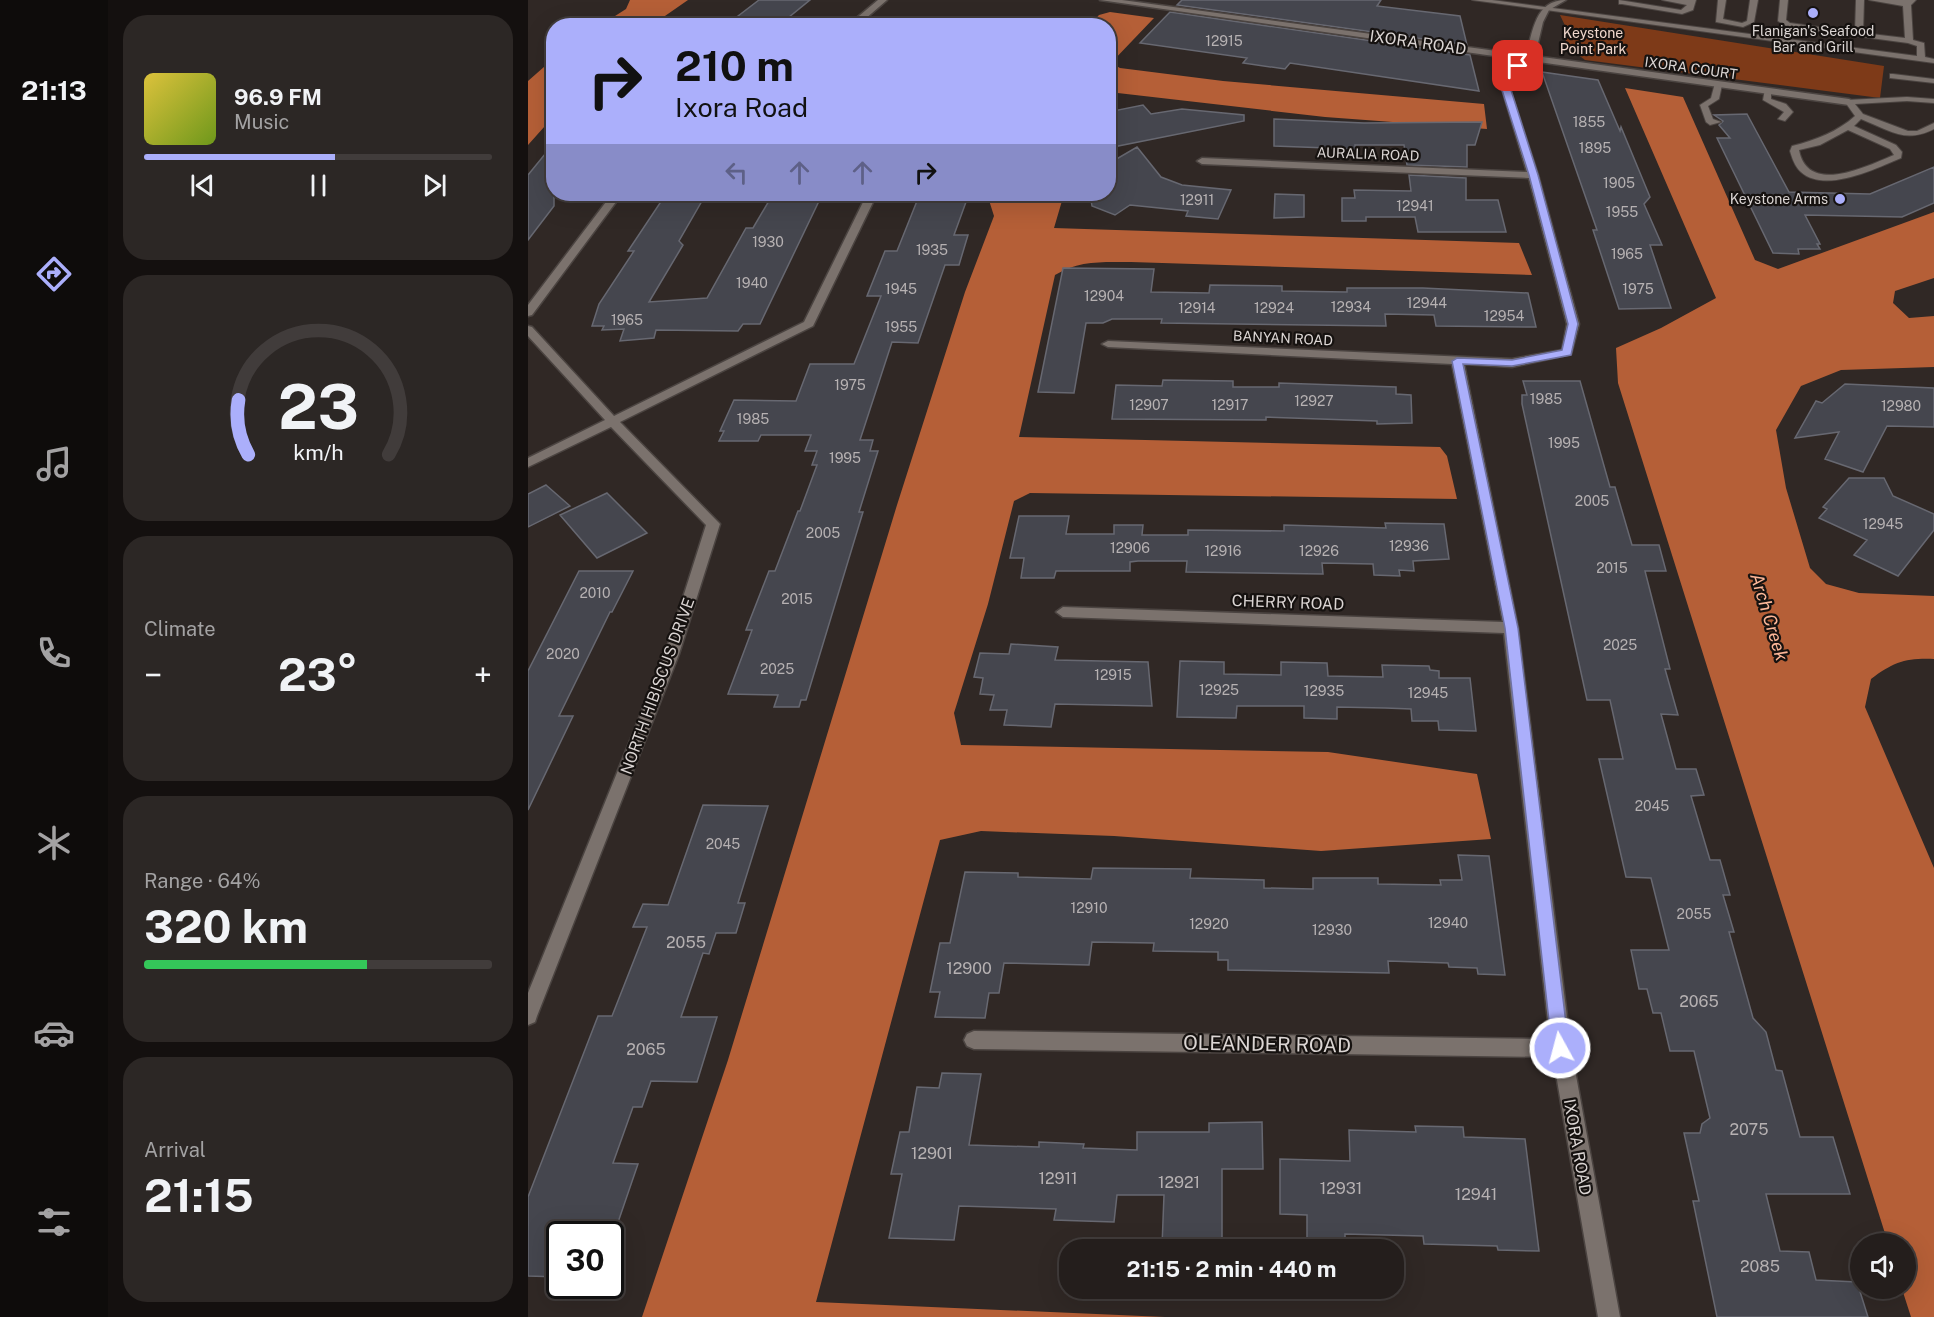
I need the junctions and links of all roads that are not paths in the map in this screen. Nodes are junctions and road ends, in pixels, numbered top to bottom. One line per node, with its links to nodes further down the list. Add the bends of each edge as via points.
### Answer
1 (883, 0): 15 (street)
2 (1104, 0): 18 (street, IXORA ROAD)
3 (1476, 0): 14 (lane)
4 (1562, 0): 14 (street)
5 (1666, 0): 12 (lane)
6 (1722, 0): 7 (lane, via 1719,20 1743,24 1750,22)
7 (1754, 0)
8 (1784, 0): 16 (lane, via 1782,21 1797,27)
9 (1860, 0): 16 (lane)
10 (1872, 0): 13 (lane)
11 (1620, 1): 12 (lane, via 1682,12)
12 (1692, 2)
13 (1909, 2): 17 (lane)
14 (1546, 9): 18 (street); 19 (lane)
15 (861, 18)
16 (1859, 35): 17 (lane)
17 (1909, 41): 19 (lane, via 1921,45)
18 (1530, 58): 23 (street, IXORA COURT); 33 (street, via 1518,66 1506,90)
19 (1921, 59): 20 (lane)
20 (1934, 61)
21 (1893, 76): 22 (lane)
22 (1934, 81)
23 (1718, 85): 24 (street, IXORA COURT); 29 (lane, via 1715,99 1704,105 1710,122)
24 (1768, 91): 26 (street, IXORA COURT); 28 (lane, via 1767,100 1789,112)
25 (1934, 101): 26 (lane)
26 (1850, 102): 27 (lane)
27 (1860, 116): 30 (lane, via 1907,134 1918,134); 31 (lane)
28 (1782, 119)
29 (1717, 122)
30 (1934, 126)
31 (1848, 127): 31 (lane, via 1893,147 1898,156 1854,175 1816,175 1803,168 1795,148)
32 (1202, 161): 33 (street, AURALIA ROAD)
33 (1533, 175): 39 (street, via 1573,324 1567,352 1512,363)
34 (612, 201): 36 (street)
35 (869, 201): 40 (street, via 808,324)
36 (528, 313)
37 (528, 329): 40 (street)
38 (1108, 344): 39 (street, BANYAN ROAD)
39 (1457, 361): 43 (street, IXORA ROAD)
40 (613, 422): 41 (street); 44 (street, NORTH HIBISCUS DRIVE, via 713,524 672,654)
41 (528, 463)
42 (1063, 612): 43 (street, CHERRY ROAD)
43 (1511, 628): 46 (street, IXORA ROAD)
44 (528, 1016)
45 (974, 1040): 46 (street, OLEANDER ROAD)
46 (1560, 1048): 47 (street, IXORA ROAD)
47 (1609, 1317)

